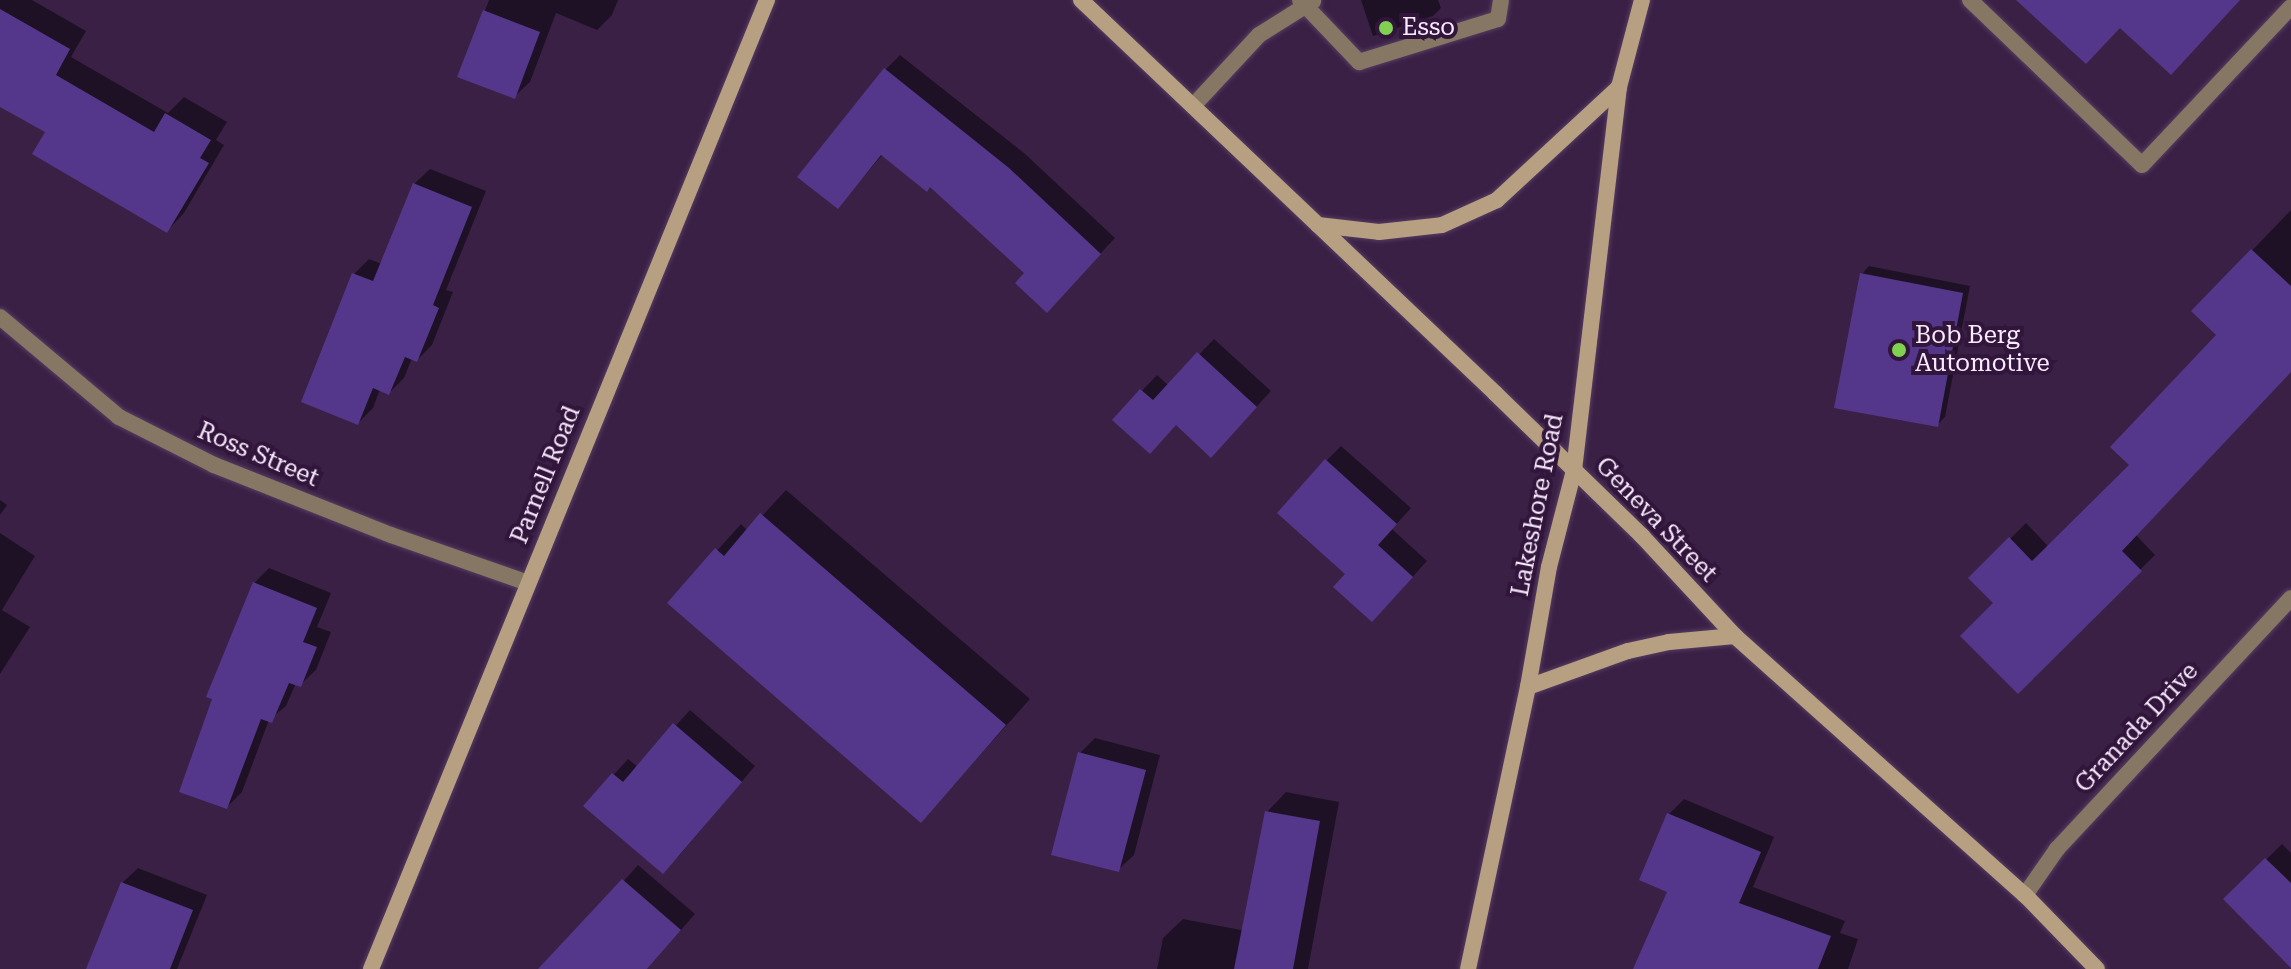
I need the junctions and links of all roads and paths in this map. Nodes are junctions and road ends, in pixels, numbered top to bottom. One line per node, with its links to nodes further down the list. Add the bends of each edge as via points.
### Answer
1 (767, 0): 13 (main road, Parnell Road)
2 (1081, 0): 9 (main road, Geneva Street)
3 (1501, 0): 6 (street, via 1498,19 1359,62)
4 (1642, 0): 8 (main road, Lakeshore Road)
5 (1970, 0): 7 (street, via 2142,165)
6 (1306, 2): 9 (street, via 1259,35)
7 (2291, 7)
8 (1619, 87): 10 (main road, via 1497,200 1442,225 1379,232); 12 (main road, Lakeshore Road)
9 (1193, 106): 10 (main road, Geneva Street)
10 (1318, 225): 12 (main road, Geneva Street)
11 (0, 317): 13 (street, Ross Street, via 119,417 214,465)
12 (1574, 470): 15 (main road, Geneva Street); 16 (main road, Lakeshore Road, via 1549,567)
13 (528, 583): 18 (main road, Parnell Road)
14 (2291, 598): 17 (street, Granada Drive, via 2057,849)
15 (1735, 636): 16 (main road, via 1628,651); 17 (main road, Geneva Street)
16 (1528, 687): 19 (main road, Lakeshore Road)
17 (2025, 895): 20 (main road, Geneva Street)
18 (371, 969)
19 (1468, 969)
20 (2097, 969)

